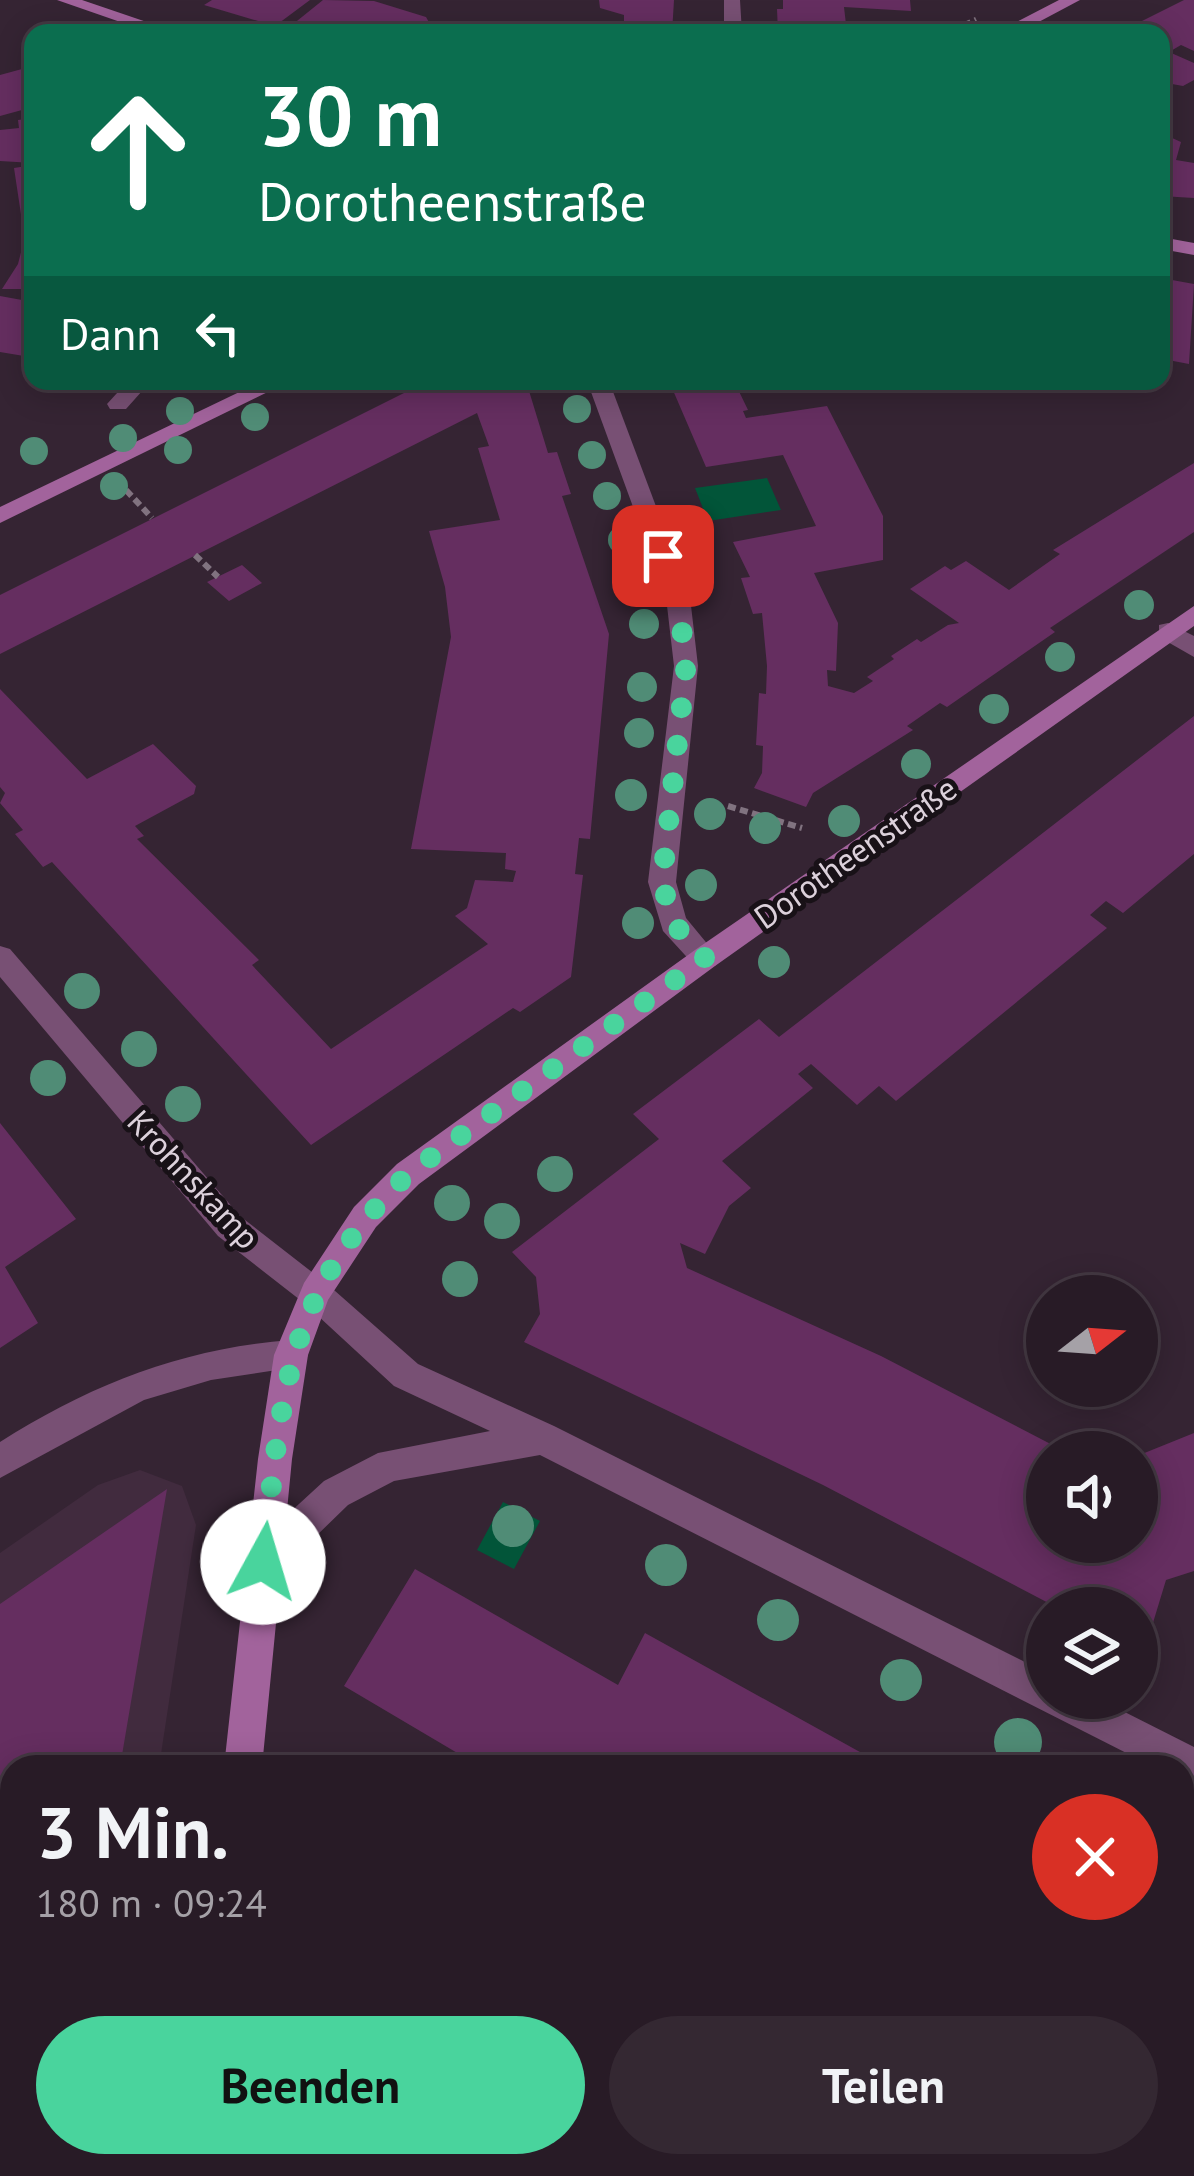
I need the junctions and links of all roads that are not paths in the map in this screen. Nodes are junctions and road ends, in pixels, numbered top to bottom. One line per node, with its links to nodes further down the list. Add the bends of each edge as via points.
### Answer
1 (64, 0): 3 (street)
2 (1072, 0): 4 (street)
3 (141, 24)
4 (1023, 24)
5 (131, 390): 8 (street)
6 (256, 390): 9 (street)
7 (601, 390): 14 (street, via 685,630 662,882 673,923)
8 (118, 404)
9 (0, 516)
10 (1194, 614): 11 (street, Dorotheenstraße)
11 (1168, 631): 12 (street); 14 (street, Dorotheenstraße)
12 (1194, 648)
13 (0, 957): 15 (street, Krohnskamp, via 229,1226)
14 (705, 958): 15 (street, Dorotheenstraße, via 408,1174 365,1216)
15 (315, 1293): 16 (street, Dorotheenstraße); 17 (street, Krohnskamp, via 406,1375)
16 (291, 1355): 18 (street, via 153,1379 75,1412); 19 (street, Dorotheenstraße)
17 (542, 1438): 19 (street, via 390,1466 336,1493); 20 (street, Krohnskamp)
18 (0, 1461)
19 (263, 1562): 22 (street, Dorotheenstraße)
20 (1026, 1682)
21 (1099, 1719): 23 (street)
22 (244, 1755)
23 (1170, 1755)

